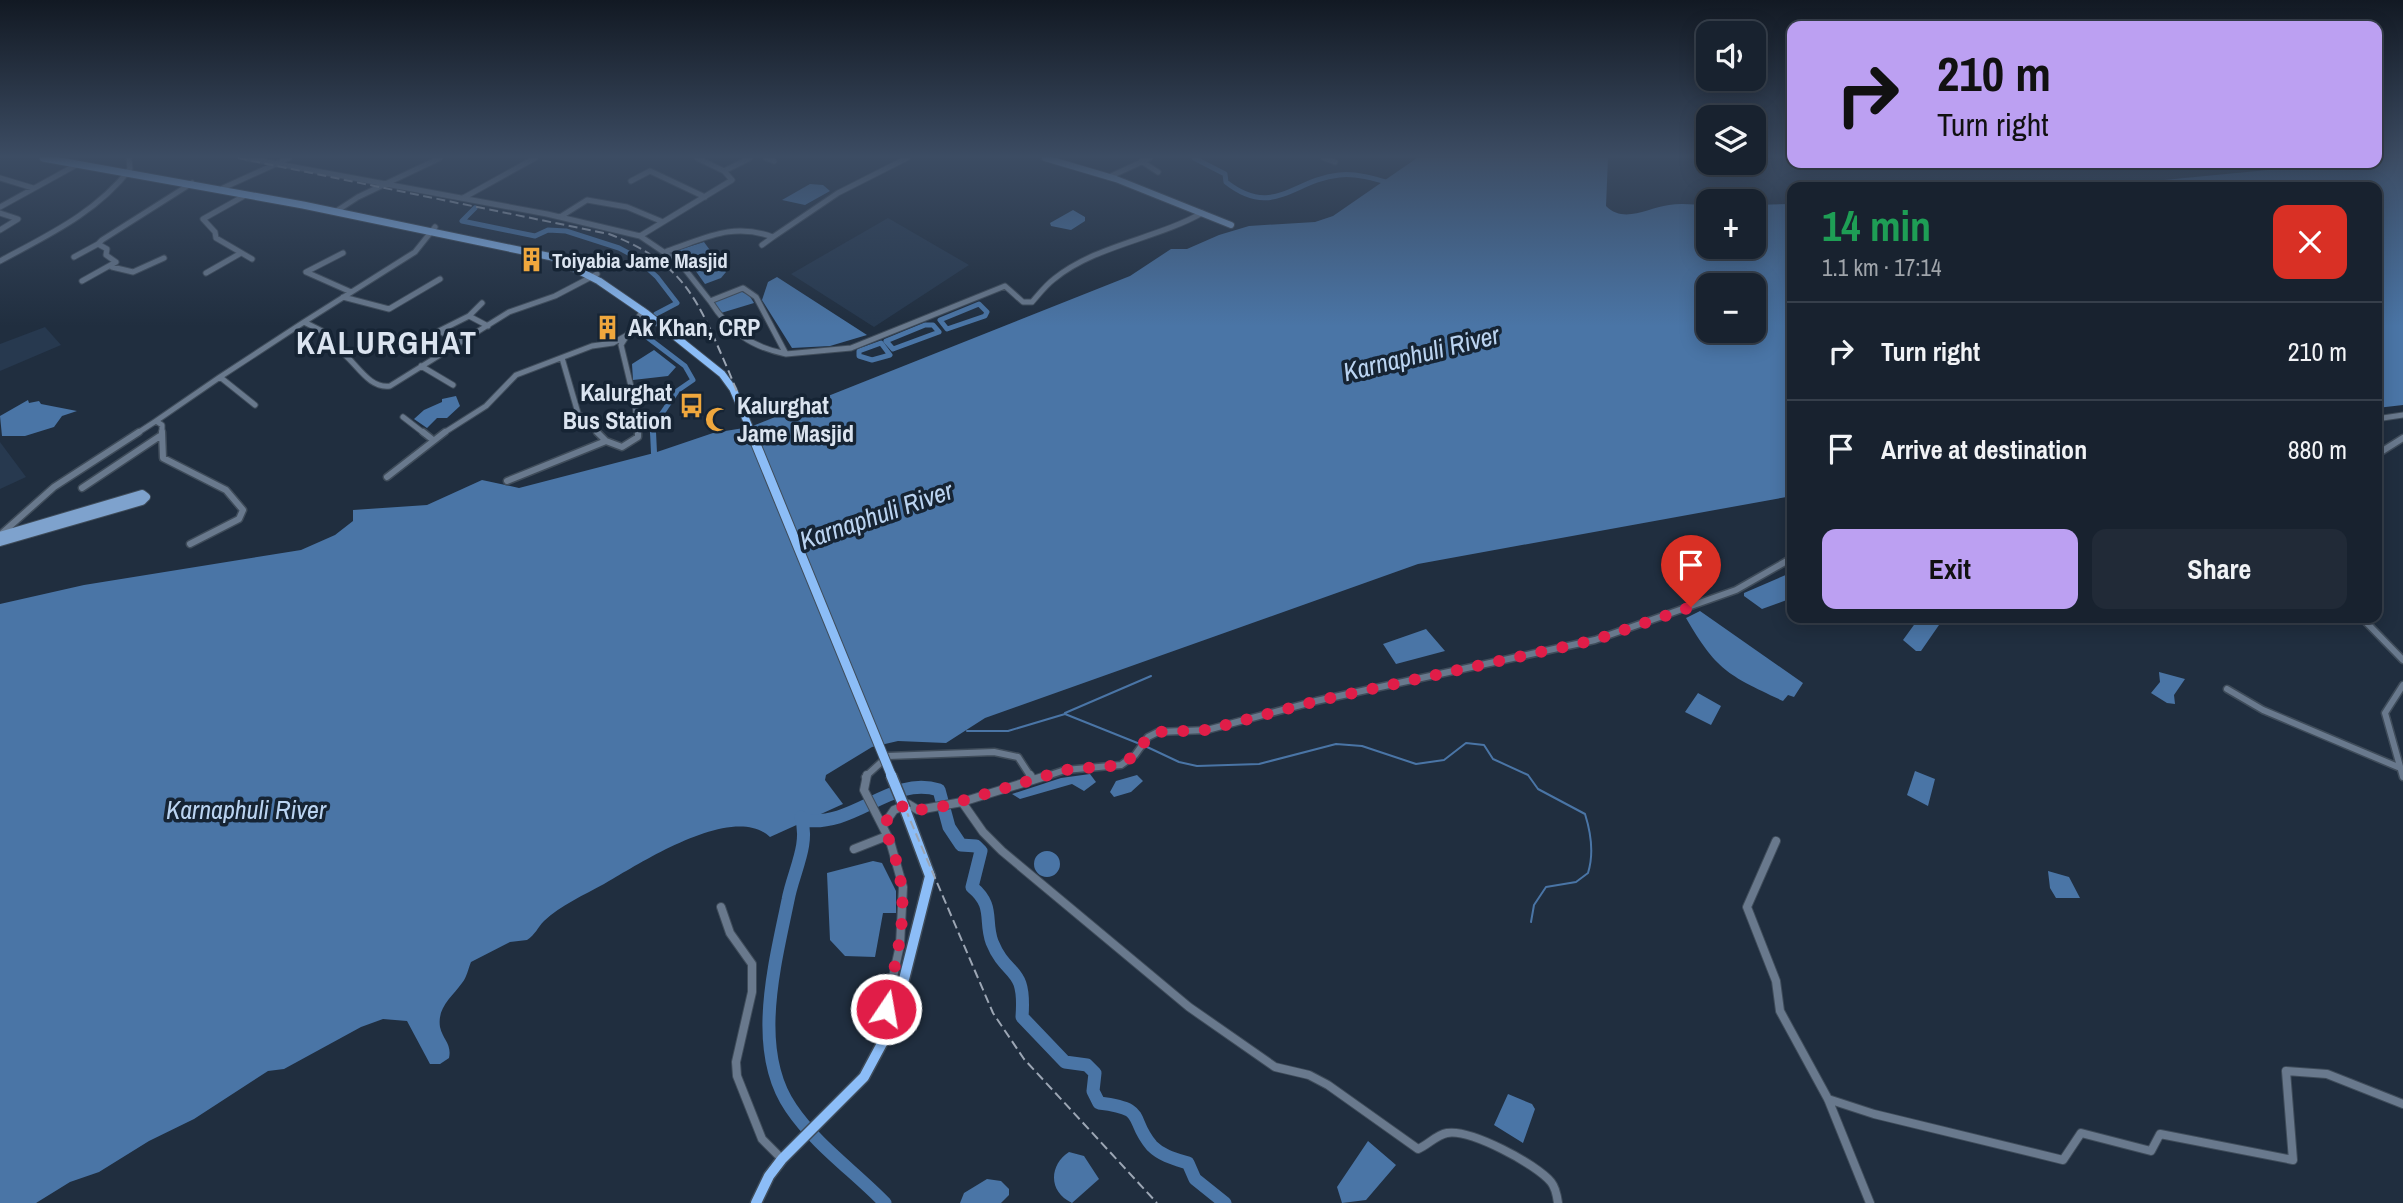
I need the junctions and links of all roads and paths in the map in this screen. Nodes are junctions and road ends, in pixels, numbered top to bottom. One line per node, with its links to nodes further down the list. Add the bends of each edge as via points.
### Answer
1 (4, 214): 17 (street, via 19,219)
2 (84, 214): 28 (street)
3 (143, 214): 20 (street)
4 (212, 214): 23 (street, via 203,219 216,238)
5 (358, 214): 16 (highway)
6 (545, 214): 13 (street)
7 (565, 214): 13 (street)
8 (644, 214): 14 (street)
9 (676, 214): 14 (street)
10 (801, 214): 19 (street)
11 (1200, 214): 46 (street, via 1171,230 1078,264 1055,278 1032,302 1023,302 1005,286 851,348)
12 (1205, 214): 15 (main road)
13 (560, 217): 18 (street)
14 (663, 222): 18 (street)
15 (1231, 225)
16 (433, 229): 31 (highway, via 552,257); 34 (street, via 415,252)
17 (0, 230)
18 (640, 236): 22 (street)
19 (774, 237): 21 (street); 22 (street, via 733,229)
20 (98, 243): 25 (street); 29 (street, via 116,262)
21 (762, 245)
22 (667, 251): 36 (street, via 693,274)
23 (240, 253): 27 (street); 30 (street)
24 (343, 253): 34 (street, via 306,272)
25 (74, 257)
26 (164, 258): 29 (street, via 134,273)
27 (252, 259)
28 (0, 261)
29 (112, 267): 33 (street)
30 (206, 273)
31 (594, 276): 38 (highway); 41 (street, via 509,312)
32 (440, 279): 35 (street, via 389,309)
33 (82, 281)
34 (351, 292): 35 (street)
35 (343, 297): 40 (street)
36 (710, 301): 46 (street, via 738,337 760,349); 46 (street, via 743,288 756,297)
37 (482, 303): 39 (street)
38 (646, 313): 43 (street); 81 (highway, bridge, via 722,374 733,389 930,876)
39 (469, 316): 41 (street); 42 (street)
40 (304, 322): 48 (street, via 322,331 328,346 383,387); 49 (street)
41 (488, 326): 44 (street)
42 (439, 331): 44 (street); 45 (street)
43 (629, 334): 47 (street); 59 (street, via 621,345 639,420 638,437 622,447)
44 (460, 342): 48 (street)
45 (414, 346)
46 (786, 354)
47 (562, 358): 58 (street, via 516,375 486,406); 59 (street, via 578,413)
48 (421, 366): 50 (street)
49 (220, 377): 51 (street); 55 (street)
50 (453, 385)
51 (255, 405)
52 (2403, 415): 54 (street)
53 (403, 417): 58 (street)
54 (2382, 418)
55 (156, 421): 56 (street, via 162,425); 64 (street, via 55,487)
56 (160, 436): 63 (street); 66 (street, via 163,457 226,490 243,510 239,519)
57 (2403, 438): 60 (street)
58 (433, 440): 61 (street)
59 (606, 441): 62 (street)
60 (2382, 451)
61 (387, 477)
62 (507, 481)
63 (82, 488)
64 (0, 535): 65 (main road, via 146,497)
65 (0, 542)
66 (191, 544)
67 (1787, 561): 74 (street, via 1736,590 1595,640 1207,730 1167,730 1148,737 1121,765 1075,768)
68 (2367, 623): 69 (street)
69 (2403, 660)
70 (2403, 685): 72 (street, via 2385,713)
71 (2227, 689): 72 (street, via 2263,710)
72 (2398, 766): 73 (street)
73 (2403, 777)
74 (1033, 780): 75 (street); 76 (street, via 1013,754 888,756 865,777 863,785)
75 (962, 802): 76 (street, via 918,810 908,804 900,806); 86 (street, via 983,832 1023,869 1169,992 1266,1061 1317,1078 1418,1149 1447,1133 1464,1134 1493,1147 1550,1181)
76 (883, 826): 77 (street)
77 (887, 836): 79 (street); 81 (street, via 901,872 904,898 900,945 886,1009)
78 (1776, 841): 82 (street, via 1747,907 1776,981 1780,1011)
79 (854, 849)
80 (721, 907): 84 (street, via 730,933 752,964 752,992 737,1076 762,1139)
81 (892, 1023): 84 (highway, via 870,1068)
82 (1828, 1099): 83 (street, via 2063,1160 2081,1133 2151,1151 2160,1134 2293,1160 2286,1071 2327,1074); 87 (street)
83 (2403, 1104)
84 (782, 1159): 85 (highway)
85 (756, 1203)
86 (1558, 1203)
87 (1870, 1203)

